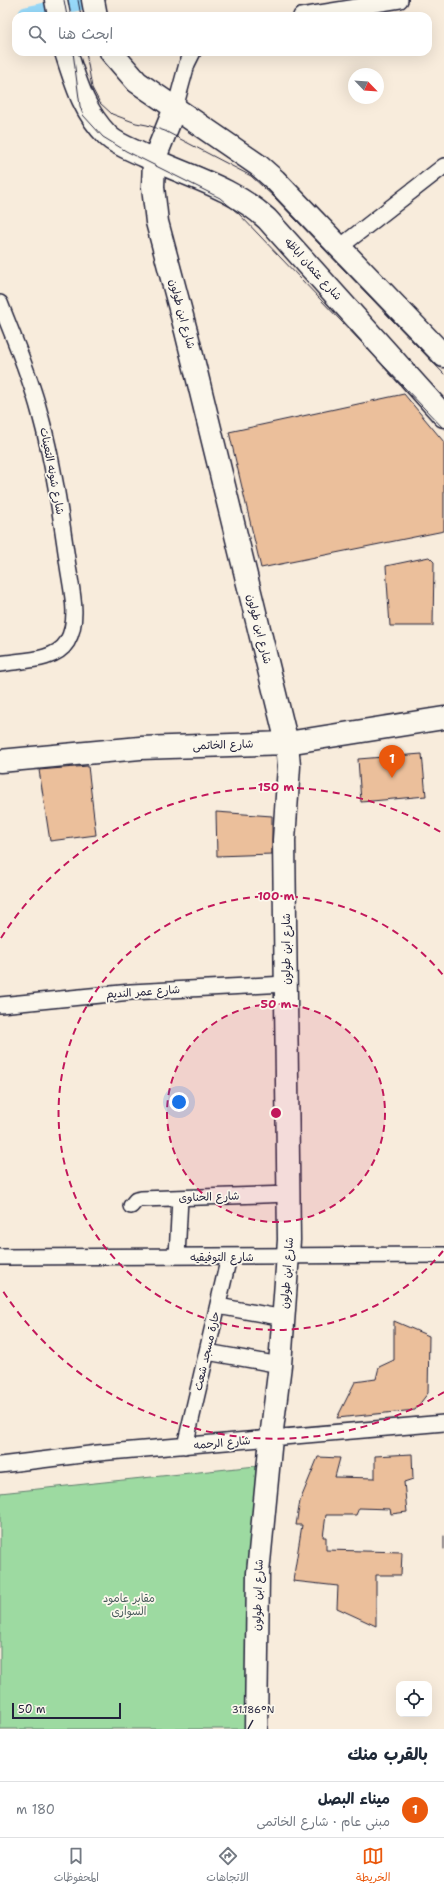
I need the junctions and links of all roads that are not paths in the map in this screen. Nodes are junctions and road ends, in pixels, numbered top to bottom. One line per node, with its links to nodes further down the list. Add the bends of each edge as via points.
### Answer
1 (56, 0): 4 (street)
2 (93, 0): 5 (street)
3 (400, 0): 6 (street)
4 (58, 12)
5 (95, 12)
6 (325, 12)
7 (67, 56): 11 (street, شارع عثمان اباظه, via 81,97 99,126 109,137)
8 (114, 56): 10 (street, via 137,82)
9 (191, 56): 10 (street)
10 (175, 108): 11 (street, شارع ابن طولون); 13 (street, via 258,165)
11 (154, 160): 16 (street, شارع عثمان اباظه, via 226,190 254,207); 19 (street, شارع ابن طولون, via 153,187 157,222)
12 (444, 166): 13 (street)
13 (340, 247): 15 (street)
14 (0, 303): 17 (street, شارع شونه التعينات, via 40,412 54,474 74,608 74,622 66,643 48,656)
15 (444, 356)
16 (444, 416)
17 (0, 664)
18 (444, 718): 19 (street, شارع الخاتمى)
19 (287, 743): 20 (street, شارع الخاتمى, via 140,748); 21 (street, شارع ابن طولون, via 289,766 284,840)
20 (0, 761)
21 (286, 984): 22 (street, شارع عمر النديم, via 131,992); 23 (street, شارع ابن طولون)
22 (0, 1005)
23 (290, 1194): 24 (street, شارع الحناوى); 30 (street, شارع ابن طولون)
24 (180, 1198): 25 (street, شارع الحناوى, via 136,1200); 27 (street)
25 (131, 1206)
26 (444, 1255): 30 (street, شارع التوفيقيه)
27 (177, 1256): 28 (street, شارع التوفيقيه); 29 (street, شارع التوفيقيه)
28 (229, 1256): 30 (street, شارع التوفيقيه); 31 (street, حارة مسجد شعث)
29 (0, 1257)
30 (289, 1257): 32 (street, شارع ابن طولون)
31 (218, 1306): 32 (street); 33 (street, حارة مسجد شعث)
32 (284, 1318): 34 (street, شارع ابن طولون)
33 (207, 1352): 34 (street); 37 (street, حارة مسجد شعث)
34 (280, 1366): 36 (street, شارع ابن طولون)
35 (444, 1423): 36 (street, شارع الرحمه)
36 (271, 1438): 37 (street, شارع الرحمه); 39 (street, شارع ابن طولون, via 258,1573)
37 (185, 1446): 38 (street, شارع الرحمه, via 98,1453)
38 (0, 1466)
39 (256, 1729)

